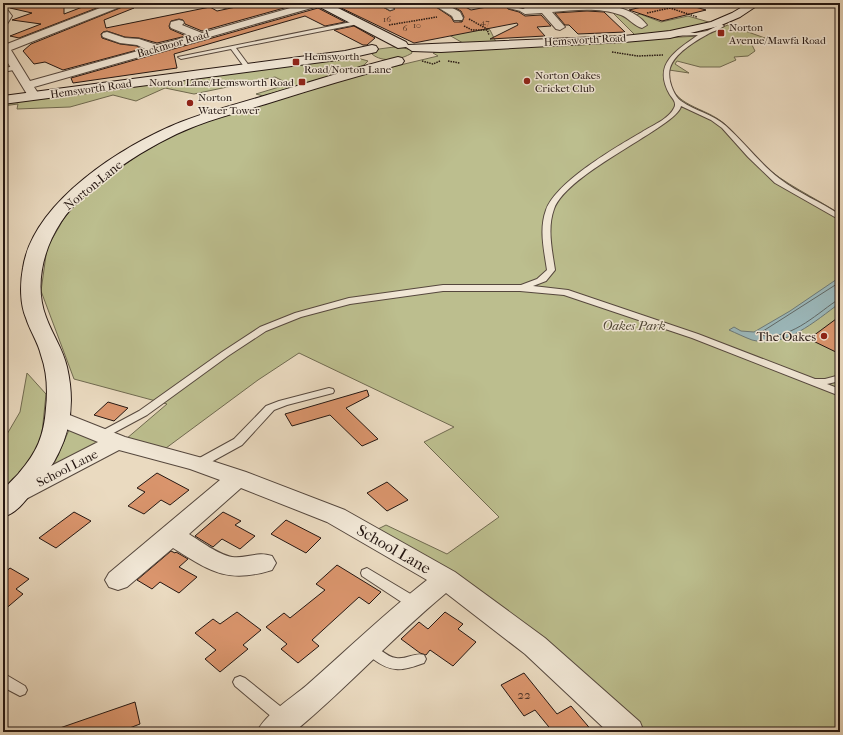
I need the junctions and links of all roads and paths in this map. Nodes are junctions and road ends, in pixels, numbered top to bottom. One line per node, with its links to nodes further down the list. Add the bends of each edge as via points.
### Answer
1 (122, 3): 31 (street)
2 (210, 3): 9 (lane)
3 (319, 3): 22 (street); 29 (street, Backmoor Road)
4 (379, 3): 12 (lane)
5 (436, 3): 17 (street)
6 (555, 3): 13 (street)
7 (655, 3): 11 (path)
8 (756, 3): 20 (street, Hemsworth Road)
9 (226, 7)
10 (510, 7): 16 (lane)
11 (670, 8): 18 (path); 20 (path)
12 (392, 9)
13 (567, 9): 15 (street); 18 (street, via 600,8 619,11)
14 (3, 10): 19 (street, via 7,16)
15 (544, 10): 16 (street); 24 (street)
16 (525, 12)
17 (457, 16): 25 (path); 30 (path, via 462,15 487,30)
18 (631, 17): 23 (street)
19 (3, 22)
20 (722, 22): 26 (lane, via 721,26); 27 (street, Hemsworth Road)
21 (179, 23): 29 (street, via 175,26)
22 (356, 23): 25 (street); 32 (lane)
23 (642, 25)
24 (560, 27)
25 (367, 28): 37 (street)
26 (707, 32): 27 (lane, via 688,35); 36 (lane)
27 (668, 34): 30 (street, Hemsworth Road)
28 (107, 35): 34 (street, via 124,41 139,42)
29 (201, 36): 34 (street, Backmoor Road)
30 (491, 45): 38 (street, Hemsworth Road)
31 (4, 47): 42 (street)
32 (232, 47): 39 (lane); 41 (lane)
33 (411, 48): 37 (street); 37 (street, Norton Lane, via 411,58 398,61); 38 (street, Hemsworth Road)
34 (156, 49): 44 (street, Backmoor Road)
35 (609, 52): 36 (path, via 652,56)
36 (679, 52): 46 (lane, via 668,64 666,71 666,81)
37 (374, 53): 41 (street, Hemsworth Road); 53 (street, Norton Lane, via 174,130 107,170 59,212 38,250 32,269 35,316 54,357 58,376)
38 (442, 54): 40 (path)
39 (181, 57)
40 (460, 63)
41 (247, 67): 44 (street, Hemsworth Road)
42 (17, 68): 43 (lane); 44 (street)
43 (3, 70)
44 (26, 85): 45 (street, Hemsworth Road)
45 (3, 100)
46 (678, 102): 47 (lane, via 724,126 750,156 778,181); 48 (lane, via 668,119 585,172 560,193 548,220 551,270 537,282)
47 (840, 218)
48 (520, 288): 50 (lane, via 565,292 695,336); 54 (lane, via 443,288 400,293 349,301 298,316 263,329)
49 (840, 378): 50 (lane, via 824,382)
50 (806, 380): 52 (lane)
51 (330, 391): 55 (lane, via 270,408 238,442)
52 (840, 393)
53 (57, 417): 54 (street, School Lane); 57 (street, Norton Lane, via 50,447)
54 (110, 438): 55 (street, School Lane); 57 (street, School Lane)
55 (198, 464): 56 (street, School Lane)
56 (238, 478): 58 (street, via 193,514); 61 (street, School Lane, via 336,516)
57 (10, 501)
58 (171, 536): 59 (street, via 216,562 233,567); 62 (street)
59 (263, 564)
60 (367, 573): 63 (lane)
61 (446, 579): 63 (street); 70 (street, School Lane, via 535,646)
62 (118, 580)
63 (414, 603): 64 (street)
64 (368, 648): 65 (lane, via 393,665 405,665); 69 (street)
65 (419, 659)
66 (3, 679): 68 (lane)
67 (240, 682): 69 (lane)
68 (20, 690)
69 (279, 726)
70 (629, 732)

